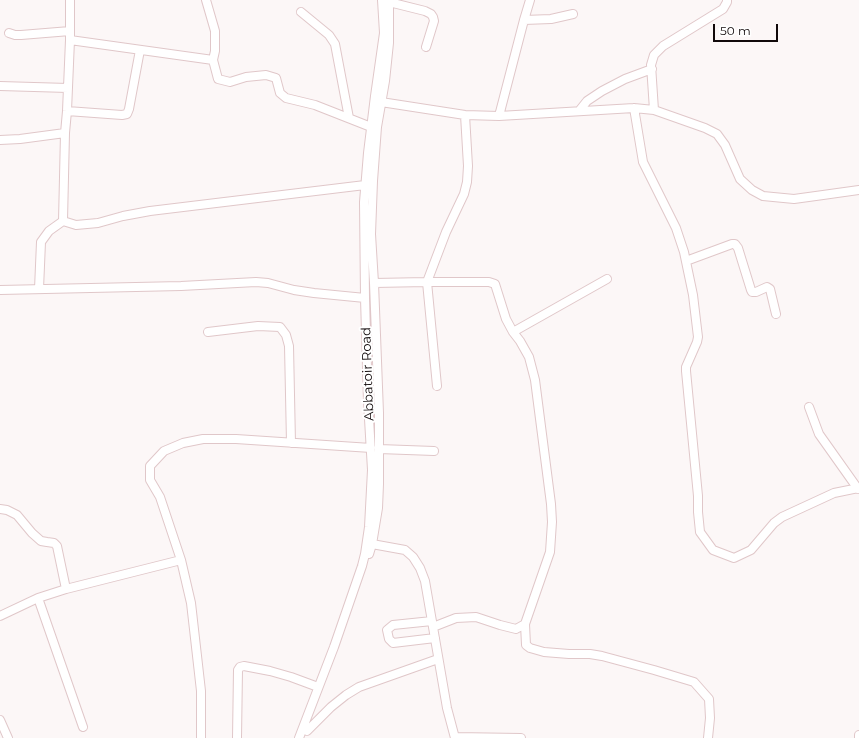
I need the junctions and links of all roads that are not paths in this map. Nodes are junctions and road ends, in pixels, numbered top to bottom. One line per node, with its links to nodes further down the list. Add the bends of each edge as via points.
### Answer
1 (70, 0): 9 (street)
2 (206, 0): 14 (street, via 215,31)
3 (530, 0): 8 (street)
4 (727, 0): 15 (street, via 723,9 662,46 654,55)
5 (387, 1): 12 (street, via 425,11 433,17); 18 (street, Abbatoir Road, via 389,42); 26 (street, Abbatoir Road)
6 (301, 12): 25 (street, via 329,35 335,44)
7 (573, 14): 8 (street, via 551,19)
8 (524, 20): 24 (street)
9 (70, 31): 10 (street, via 21,35); 11 (street)
10 (9, 33)
11 (70, 40): 13 (street); 17 (street)
12 (426, 47)
13 (140, 50): 14 (street); 21 (street, via 127,114)
14 (213, 60): 25 (street, via 218,79 230,82 266,75 276,78 280,93 286,98 315,105)
15 (652, 69): 20 (street); 22 (street, via 602,91 587,101)
16 (0, 86): 17 (street)
17 (68, 88): 21 (street)
18 (381, 102): 23 (street); 35 (street, Abbatoir Road, via 373,180 371,234)
19 (634, 108): 20 (street); 22 (street); 32 (street, via 643,162 676,228)
20 (654, 110): 30 (street, via 717,134 725,145 740,179 763,196 794,199)
21 (67, 111): 27 (street)
22 (579, 111): 24 (street)
23 (465, 115): 24 (street); 34 (street, via 467,182)
24 (499, 116)
25 (349, 118): 26 (street)
26 (371, 127): 29 (street, Abbatoir Road)
27 (65, 133): 28 (street, via 20,140); 31 (street)
28 (0, 140)
29 (365, 185): 31 (street, via 150,211 98,223 76,225); 38 (street, Abbatoir Road)
30 (859, 190)
31 (63, 221): 36 (street, via 49,231 42,242)
32 (686, 261): 39 (street, via 735,244 750,290 756,292 770,289); 47 (street, via 698,337 686,371 698,512 700,532 713,550 734,558 751,550 774,522 782,517 834,493)
33 (607, 280): 41 (street)
34 (427, 282): 35 (street); 41 (street, via 495,284 506,318); 42 (street)
35 (374, 284): 45 (street, Abbatoir Road, via 379,413)
36 (39, 289): 37 (street); 38 (street, via 256,282 314,293)
37 (0, 290)
38 (365, 298): 45 (street, Abbatoir Road, via 368,402)
39 (776, 314)
40 (208, 332): 44 (street, via 258,326 280,327 286,335 289,346)
41 (514, 332): 55 (street, via 529,356 535,380 552,522 550,552)
42 (437, 386)
43 (809, 407): 47 (street, via 821,438)
44 (291, 443): 45 (street); 50 (street, via 203,439 183,443 164,451 150,466 150,480 160,497)
45 (375, 448): 46 (street); 49 (street, Abbatoir Road, via 378,508); 58 (street, Abbatoir Road, via 365,554)
46 (434, 451)
47 (858, 488)
48 (0, 509): 51 (street, via 17,515 41,541 57,546)
49 (372, 544): 54 (street, via 405,550 413,557 425,581); 61 (street, Abbatoir Road, via 356,599)
50 (180, 560): 51 (street); 64 (street, via 191,603 201,691)
51 (66, 589): 52 (street)
52 (38, 598): 53 (street); 60 (street)
53 (0, 616)
54 (432, 624): 55 (street, via 456,618 476,617 516,629); 56 (street); 56 (street, via 393,625 387,630 389,640 393,643)
55 (525, 624): 68 (street, via 526,645 530,648 544,652 602,656 694,682 709,699)
56 (435, 638): 57 (street)
57 (438, 658): 61 (street, via 346,694); 62 (street)
58 (318, 687): 65 (street, via 270,671 240,667); 66 (street, Abbatoir Road)
59 (0, 720): 63 (street)
60 (83, 727)
61 (305, 734)
62 (455, 737): 67 (street)
63 (8, 738)
64 (201, 738)
65 (237, 738)
66 (299, 738)
67 (521, 738)
68 (708, 738)

